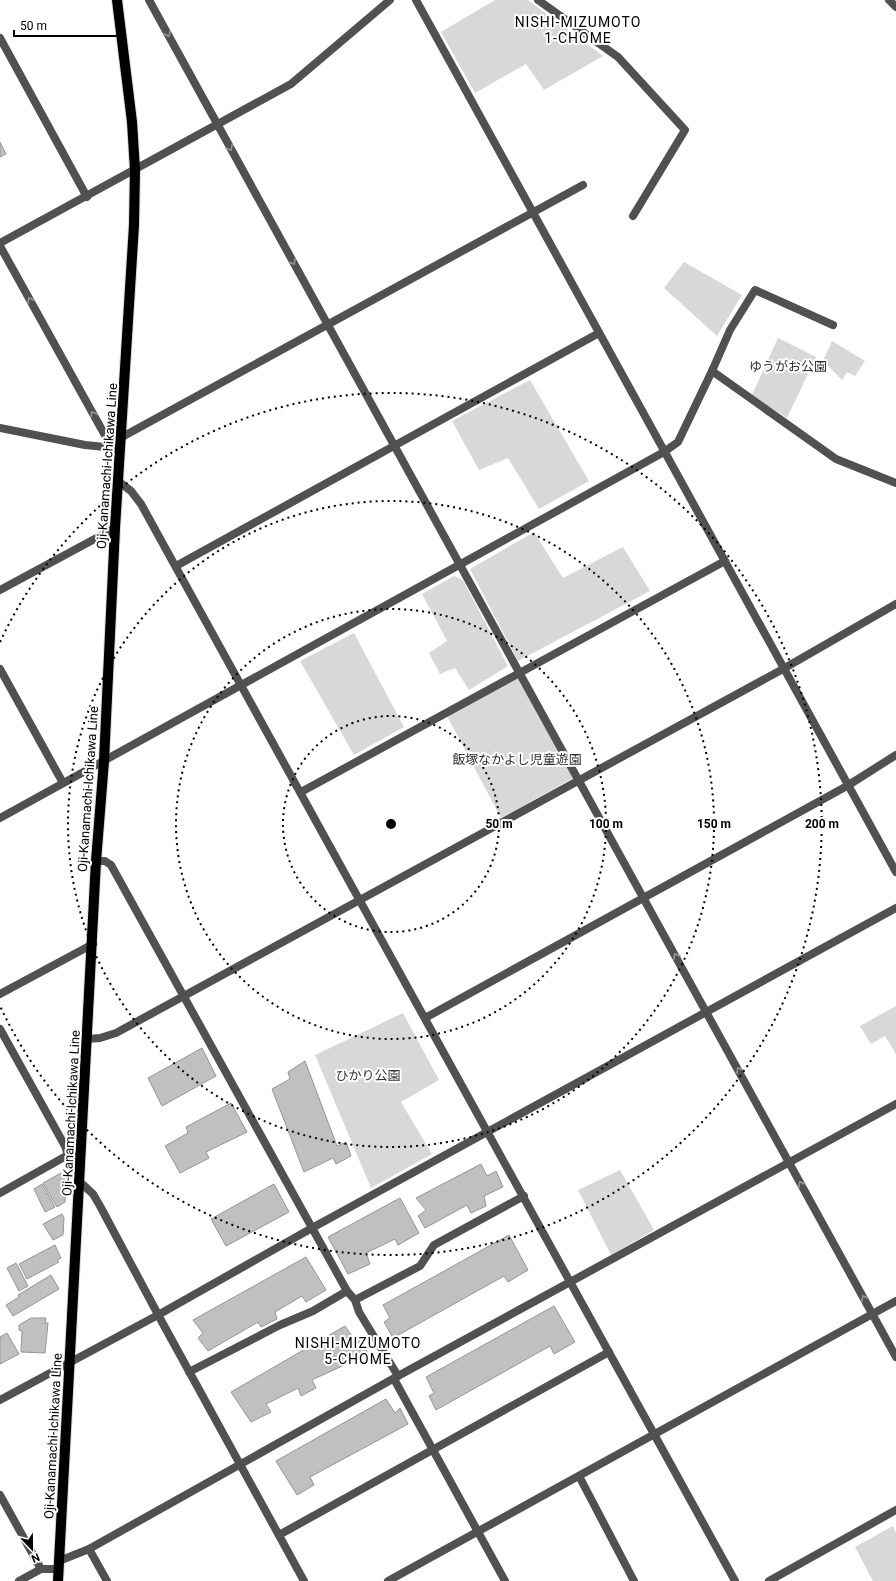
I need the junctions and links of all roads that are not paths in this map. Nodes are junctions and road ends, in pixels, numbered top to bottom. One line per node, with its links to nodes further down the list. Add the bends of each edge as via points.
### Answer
1 (117, 0): 10 (main road, Oji-Kanamachi-Ichikawa Line, via 132,122)
2 (149, 0): 9 (street, one-way to 9)
3 (390, 0): 9 (street, via 291,84)
4 (416, 0): 13 (street)
5 (538, 0): 14 (street, via 618,57 685,130)
6 (889, 0): 7 (street)
7 (896, 7)
8 (0, 38): 12 (street)
9 (217, 124): 10 (street); 17 (street, one-way to 17)
10 (135, 170): 12 (street); 22 (main road, Oji-Kanamachi-Ichikawa Line)
11 (583, 185): 13 (street)
12 (87, 196): 15 (street)
13 (532, 213): 17 (street); 19 (street)
14 (633, 216)
15 (0, 243)
16 (0, 246): 24 (street, one-way to 16)
17 (328, 325): 22 (street); 23 (street)
18 (833, 325): 20 (street, via 755,290 730,330)
19 (599, 333): 23 (street); 25 (street)
20 (712, 371): 25 (street, via 678,442); 27 (street, via 836,459)
21 (0, 428): 24 (street, via 85,445)
22 (122, 437): 24 (main road, Oji-Kanamachi-Ichikawa Line)
23 (395, 446): 30 (street); 31 (street)
24 (116, 448): 26 (main road, Oji-Kanamachi-Ichikawa Line)
25 (664, 452): 29 (street); 30 (street)
26 (118, 481): 28 (main road, Oji-Kanamachi-Ichikawa Line); 31 (street, via 137,497)
27 (896, 483)
28 (115, 528): 32 (street); 39 (main road, Oji-Kanamachi-Ichikawa Line)
29 (725, 560): 35 (street); 36 (street)
30 (460, 565): 36 (street); 37 (street)
31 (176, 566): 37 (street)
32 (0, 590)
33 (896, 604): 35 (street)
34 (0, 669): 41 (street)
35 (783, 669): 40 (street); 42 (street)
36 (520, 674): 40 (street); 43 (street)
37 (240, 685): 39 (street); 43 (street)
38 (896, 755): 42 (street)
39 (104, 761): 41 (street); 45 (main road, Oji-Kanamachi-Ichikawa Line)
40 (579, 780): 47 (street); 48 (street)
41 (63, 783): 44 (street)
42 (847, 786): 46 (street); 47 (street)
43 (301, 792): 48 (street)
44 (0, 818)
45 (96, 861): 50 (main road, Oji-Kanamachi-Ichikawa Line); 52 (street, via 105,861 111,865)
46 (896, 872)
47 (644, 898): 53 (street, one-way to 47); 54 (street)
48 (359, 900): 52 (street); 54 (street)
49 (896, 908): 53 (street)
50 (92, 944): 51 (street); 56 (main road, Oji-Kanamachi-Ichikawa Line)
51 (0, 994)
52 (184, 997): 56 (street, via 116,1033); 65 (street)
53 (707, 1011): 58 (street); 61 (street, one-way to 53)
54 (425, 1018): 58 (street)
55 (0, 1029): 60 (street, via 65,1146)
56 (87, 1039): 59 (main road, Oji-Kanamachi-Ichikawa Line)
57 (896, 1104): 61 (street)
58 (488, 1132): 64 (street); 65 (street)
59 (81, 1154): 60 (street); 62 (main road, Oji-Kanamachi-Ichikawa Line)
60 (68, 1156): 63 (street)
61 (790, 1162): 66 (street); 70 (street, one-way to 61)
62 (80, 1182): 71 (street, via 93,1194); 74 (main road, Oji-Kanamachi-Ichikawa Line)
63 (0, 1193)
64 (524, 1196): 66 (street); 68 (street, via 434,1245 420,1266)
65 (312, 1228): 67 (street); 71 (street)
66 (570, 1282): 72 (street); 76 (street)
67 (346, 1291): 68 (street); 75 (street, via 313,1312 280,1325)
68 (355, 1300): 76 (street, via 359,1312)
69 (896, 1301): 70 (street)
70 (873, 1314): 73 (street); 78 (street)
71 (158, 1315): 74 (street); 75 (street)
72 (609, 1352): 78 (street); 79 (street)
73 (896, 1357)
74 (71, 1362): 77 (street); 87 (main road, Oji-Kanamachi-Ichikawa Line)
75 (189, 1372): 80 (street)
76 (396, 1378): 79 (street); 80 (street)
77 (0, 1400)
78 (654, 1434): 81 (street); 96 (street)
79 (433, 1450): 84 (street); 85 (street)
80 (240, 1464): 85 (street); 86 (street)
81 (579, 1476): 84 (street); 95 (street)
82 (0, 1495): 88 (street)
83 (896, 1510): 97 (street)
84 (478, 1532): 93 (street); 94 (street)
85 (278, 1534): 92 (street)
86 (90, 1549): 87 (street); 91 (street)
87 (58, 1565): 88 (street); 90 (main road, Oji-Kanamachi-Ichikawa Line)
88 (41, 1569): 89 (street)
89 (19, 1581)
90 (58, 1581)
91 (107, 1581)
92 (304, 1581)
93 (388, 1581)
94 (505, 1581)
95 (634, 1581)
96 (736, 1581)
97 (769, 1581)

